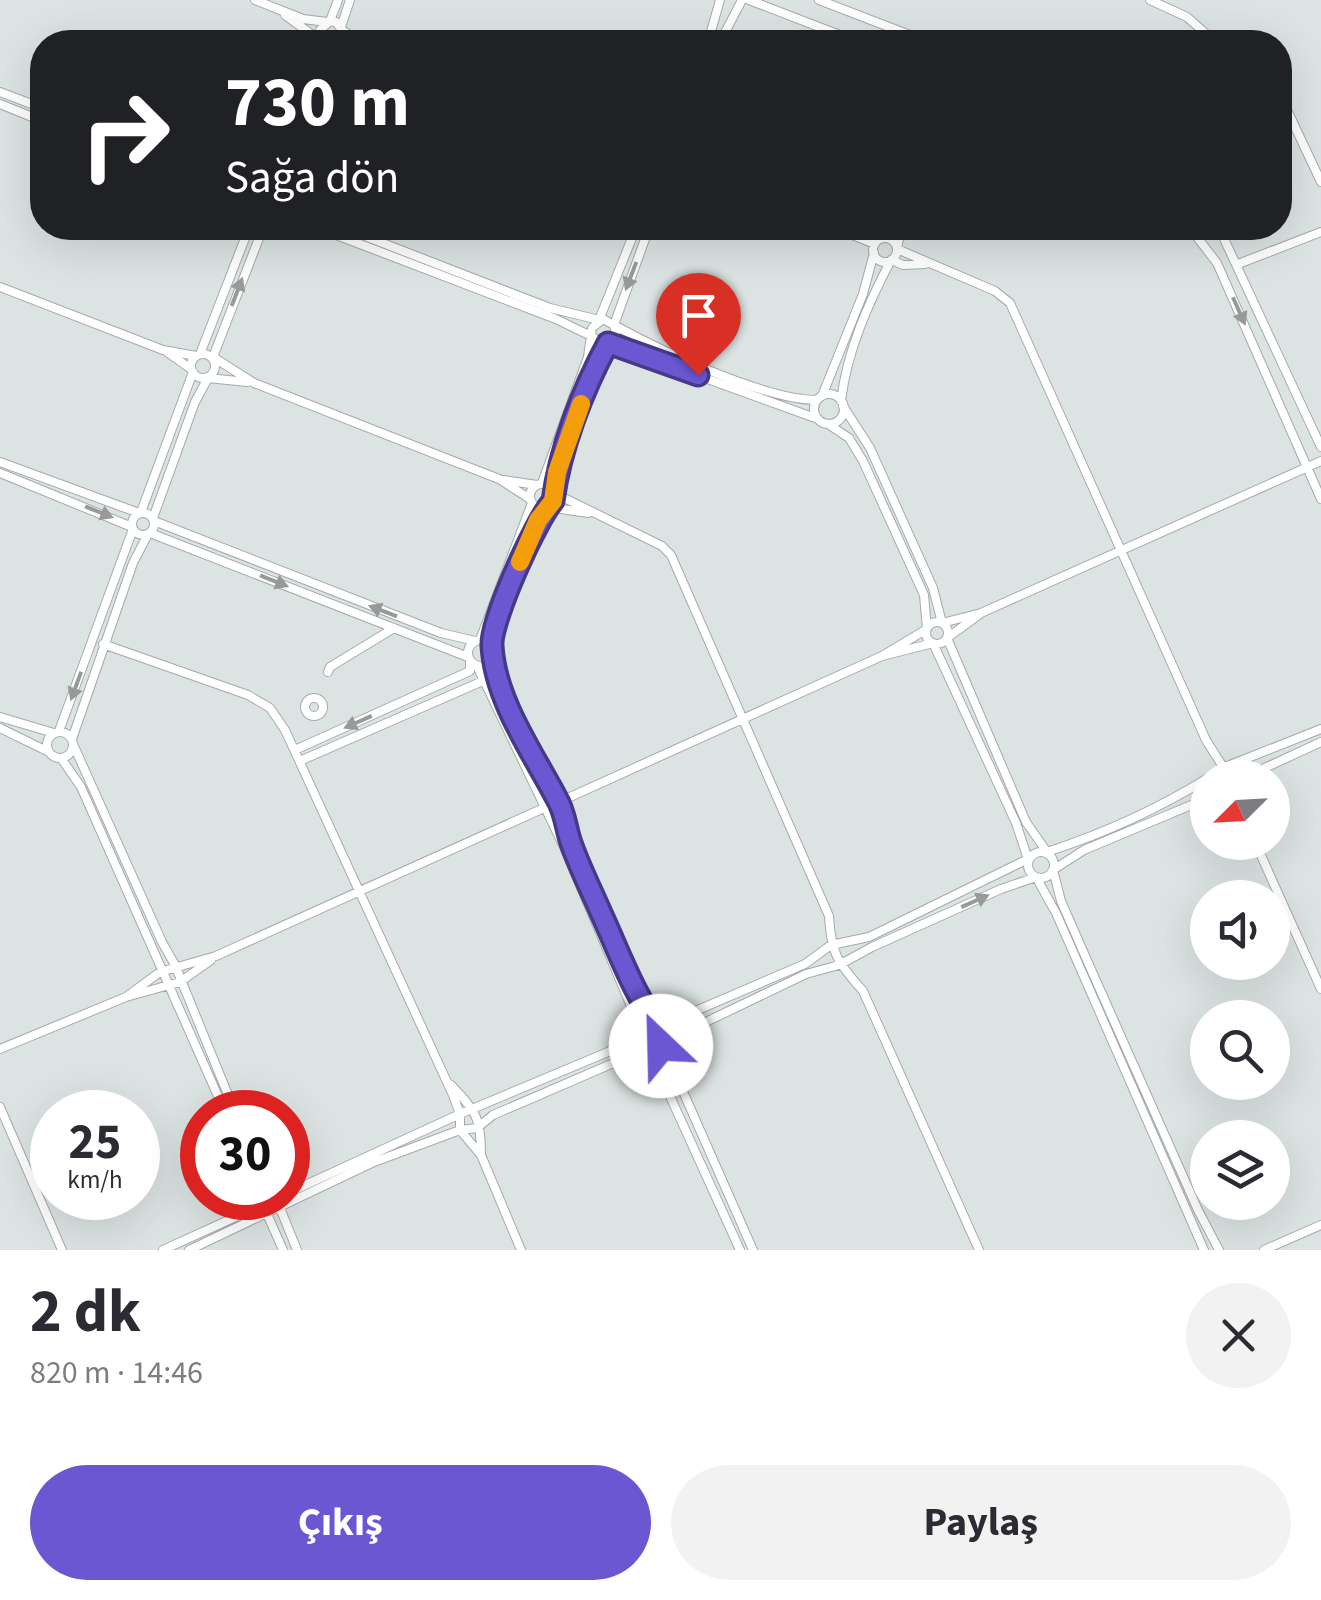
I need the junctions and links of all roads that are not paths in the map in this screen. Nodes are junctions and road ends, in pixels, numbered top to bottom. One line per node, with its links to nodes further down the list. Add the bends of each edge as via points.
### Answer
1 (255, 0): 8 (street)
2 (338, 0): 9 (street)
3 (350, 0): 10 (street)
4 (720, 0): 14 (street)
5 (746, 0): 15 (street); 16 (street)
6 (819, 0): 17 (street)
7 (1150, 0): 18 (street)
8 (278, 9): 9 (street); 11 (street)
9 (328, 22): 10 (street); 12 (street)
10 (342, 28): 13 (street)
11 (305, 30)
12 (321, 30)
13 (345, 30)
14 (711, 30)
15 (727, 30)
16 (826, 30)
17 (897, 30)
18 (1201, 30)
19 (0, 92): 20 (street)
20 (30, 103)
21 (0, 104): 22 (street)
22 (30, 115)
23 (1292, 120): 24 (street)
24 (1321, 182)
25 (1321, 232): 42 (street)
26 (244, 240): 52 (street)
27 (257, 240): 53 (street, one-way to 27)
28 (357, 240): 39 (street)
29 (369, 240): 39 (street)
30 (631, 240): 45 (street)
31 (646, 240): 46 (street, one-way to 46)
32 (865, 240): 37 (street)
33 (880, 240): 37 (street)
34 (898, 240): 38 (street)
35 (1200, 240): 64 (street, one-way to 64, via 1217,262)
36 (1225, 240): 42 (street)
37 (877, 245): 38 (street, via 892,241); 40 (street, via 880,261); 49 (street)
38 (896, 249): 40 (street); 41 (street)
39 (396, 253): 44 (street)
40 (891, 260): 41 (street); 51 (street)
41 (926, 264): 78 (street, via 1010,303)
42 (1238, 264): 61 (street)
43 (0, 287): 50 (street)
44 (540, 309): 45 (street); 47 (street)
45 (599, 320): 46 (street); 47 (street)
46 (614, 325): 48 (street); 57 (street, via 784,398)
47 (593, 336): 48 (street); 68 (street)
48 (608, 343): 59 (street); 69 (street)
49 (842, 346): 51 (street); 57 (street)
50 (163, 350): 52 (street); 54 (street)
51 (852, 351): 58 (street)
52 (198, 355): 53 (street); 54 (street)
53 (213, 358): 55 (street); 56 (street)
54 (192, 371): 55 (street); 73 (street)
55 (208, 378): 56 (street); 75 (street)
56 (254, 383): 66 (street)
57 (820, 398): 58 (street, via 833,395); 59 (street)
58 (842, 403): 60 (street, via 842,416); 82 (street, via 878,466)
59 (818, 419): 60 (street)
60 (828, 424): 84 (street, via 849,438 864,461 924,595)
61 (1321, 447)
62 (1321, 460): 64 (street)
63 (0, 462): 67 (street)
64 (1307, 467): 70 (street); 78 (street)
65 (0, 474): 67 (street)
66 (499, 479): 68 (street); 71 (street)
67 (30, 480): 73 (street); 76 (street, one-way to 76)
68 (539, 484): 69 (street); 71 (street)
69 (553, 491): 72 (street); 74 (street)
70 (1321, 499)
71 (531, 501): 72 (street); 86 (street)
72 (547, 507): 74 (street); 89 (street, via 527,541)
73 (140, 513): 75 (street); 76 (street)
74 (592, 514): 96 (street, via 671,555)
75 (154, 519): 77 (street); 79 (street)
76 (132, 528): 77 (street); 99 (street, one-way to 99)
77 (149, 533): 80 (street); 87 (street)
78 (1120, 552): 81 (street); 106 (street)
79 (242, 556): 80 (street); 86 (street, one-way to 79, via 441,633)
80 (238, 566): 83 (street, one-way to 83)
81 (981, 613): 82 (street); 85 (street)
82 (942, 623): 84 (street); 85 (street)
83 (394, 628): 92 (street); 93 (street)
84 (927, 629): 88 (street); 90 (street)
85 (947, 638): 88 (street); 113 (street, via 1026,822)
86 (478, 641): 89 (street); 92 (street, via 470,646)
87 (103, 644): 100 (street); 102 (street, via 248,695 270,708)
88 (933, 644): 90 (street); 114 (street)
89 (491, 645): 91 (street)
90 (882, 656): 96 (street)
91 (493, 657): 92 (street, via 485,666); 110 (street, via 539,772)
92 (472, 661): 94 (street); 102 (street, one-way to 102, via 470,671)
93 (328, 672)
94 (485, 680): 105 (street); 112 (street)
95 (0, 717): 99 (street)
96 (744, 719): 110 (street); 120 (street, via 829,916)
97 (0, 728): 103 (street)
98 (1321, 729): 107 (street)
99 (57, 732): 100 (street); 103 (street, via 47,743)
100 (73, 742): 104 (street); 122 (street)
101 (1321, 742): 108 (street)
102 (297, 750): 105 (street)
103 (49, 752): 104 (street)
104 (60, 758): 124 (street, via 81,787)
105 (302, 760): 118 (street)
106 (1220, 760)
107 (1245, 760)
108 (1282, 760)
109 (1190, 789): 113 (street)
110 (559, 802): 119 (street)
111 (1190, 806): 116 (street)
112 (544, 808): 118 (street); 119 (street)
113 (1047, 852): 114 (street); 116 (street)
114 (1028, 860): 117 (street); 120 (street, via 869,937)
115 (1263, 860): 127 (street)
116 (1053, 870): 117 (street); 129 (street)
117 (1036, 877): 123 (street, one-way to 117); 129 (street)
118 (360, 891): 121 (street); 136 (street)
119 (588, 894): 130 (street); 131 (street)
120 (831, 945): 123 (street); 130 (street, via 805,964)
121 (216, 956): 122 (street); 125 (street)
122 (175, 965): 124 (street); 125 (street)
123 (840, 965): 132 (street, via 806,974); 164 (street, via 863,991)
124 (160, 972): 126 (street); 128 (street)
125 (180, 982): 126 (street); 139 (street)
126 (166, 985): 128 (street); 138 (street)
127 (1321, 989)
128 (126, 996): 134 (street)
129 (1106, 1015): 148 (street)
130 (656, 1026): 131 (street); 132 (street)
131 (640, 1032): 133 (street); 135 (street)
132 (663, 1043): 133 (street); 143 (street)
133 (647, 1049): 137 (street); 145 (street)
134 (0, 1050)
135 (547, 1078): 137 (street); 141 (street)
136 (446, 1080): 141 (street); 142 (street)
137 (552, 1089): 144 (street)
138 (214, 1090)
139 (226, 1090)
140 (0, 1107): 157 (street)
141 (474, 1109): 142 (street); 144 (street)
142 (460, 1114): 146 (street); 149 (street)
143 (696, 1124): 145 (street); 163 (street)
144 (480, 1125): 146 (street); 147 (street)
145 (686, 1129): 162 (street)
146 (460, 1130): 147 (street); 150 (street)
147 (481, 1155): 161 (street)
148 (1178, 1176): 165 (street); 166 (street)
149 (310, 1183)
150 (310, 1194)
151 (223, 1220): 156 (street)
152 (257, 1220): 158 (street)
153 (270, 1220): 159 (street)
154 (286, 1220): 160 (street)
155 (1321, 1225): 167 (street)
156 (167, 1249)
157 (62, 1250)
158 (189, 1250)
159 (283, 1250)
160 (297, 1250)
161 (521, 1250)
162 (740, 1250)
163 (753, 1250)
164 (979, 1250)
165 (1204, 1250)
166 (1219, 1250)
167 (1264, 1250)

